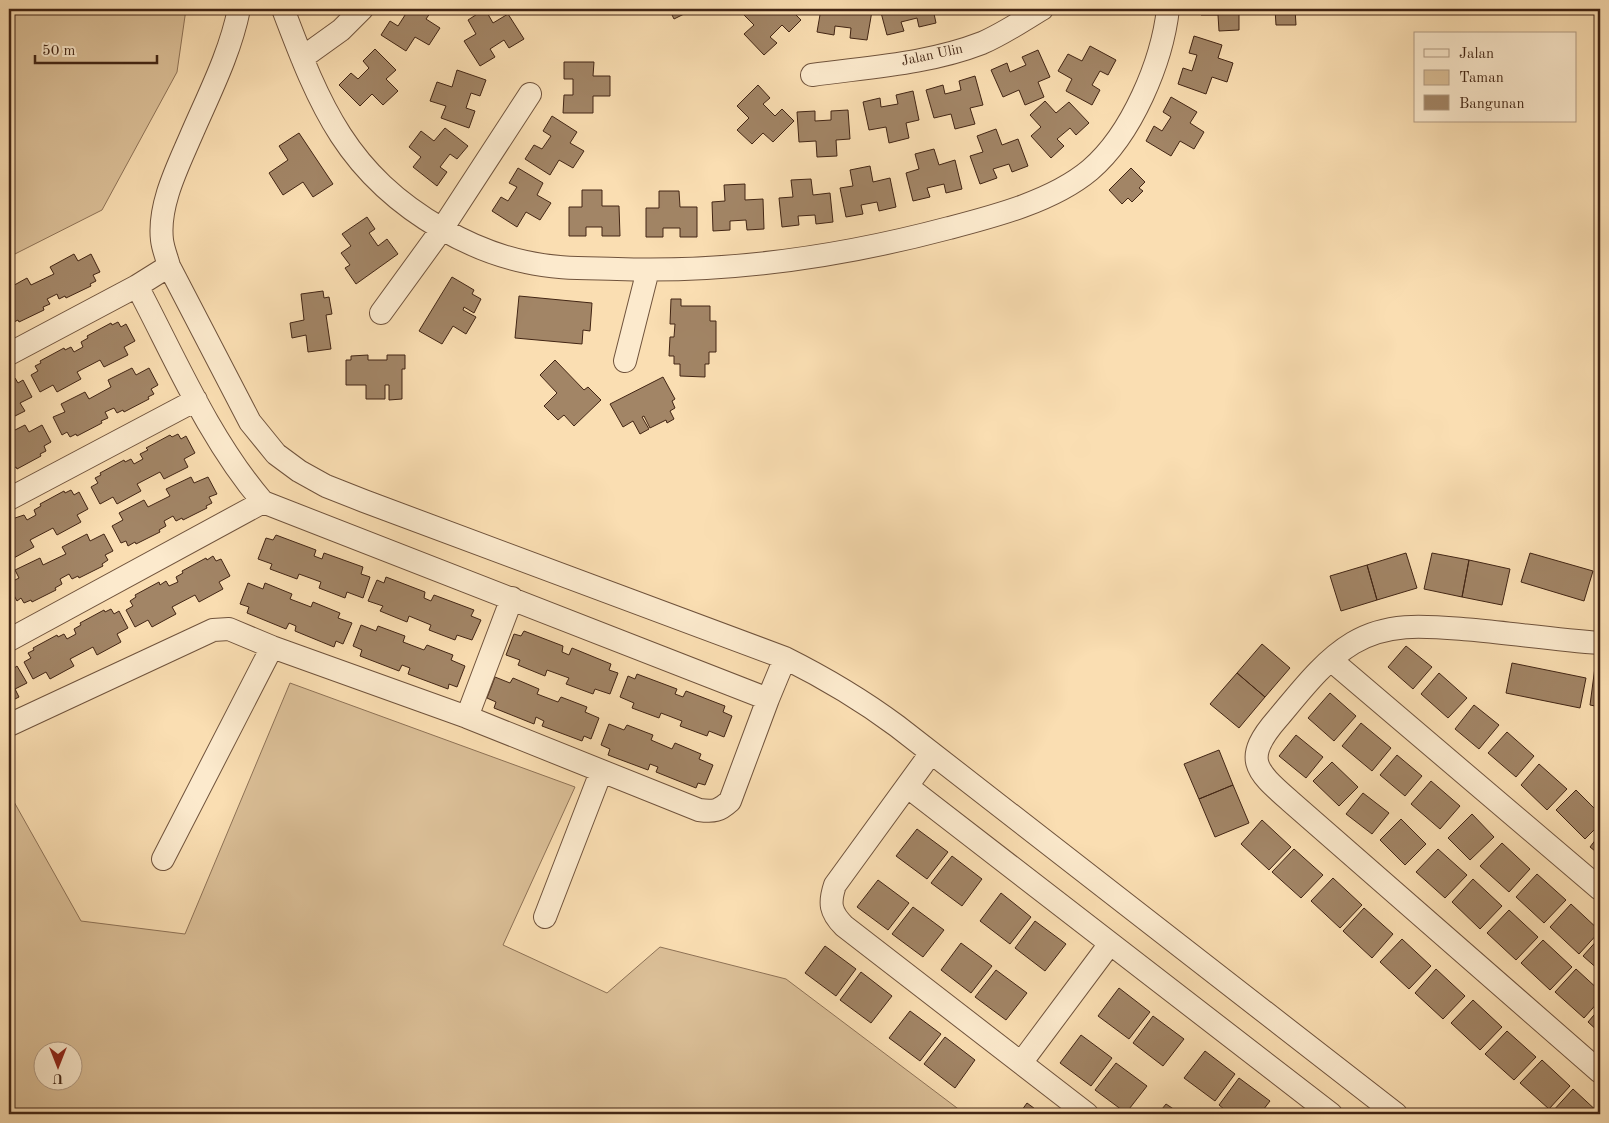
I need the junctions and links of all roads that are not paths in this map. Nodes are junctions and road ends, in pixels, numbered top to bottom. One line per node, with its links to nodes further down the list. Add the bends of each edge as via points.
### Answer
1 (239, 9): 10 (street, via 222,64 167,200 162,240)
2 (284, 9): 6 (street)
3 (362, 9): 6 (street, via 341,30)
4 (1042, 9): 7 (street, Jalan Ulin, via 1009,29 958,51 932,58)
5 (1168, 9): 11 (street, via 1157,58 1142,97 1122,133 1090,170 1052,193 988,218 851,251 772,264)
6 (302, 58): 9 (street, via 341,137 360,164 382,186)
7 (812, 75)
8 (530, 94): 9 (street)
9 (442, 229): 11 (street, via 490,253 528,263); 13 (street)
10 (169, 266): 12 (street); 23 (street, via 250,422 276,454 299,471 364,501)
11 (648, 270): 15 (street)
12 (137, 286): 14 (street); 16 (street)
13 (381, 313)
14 (9, 354)
15 (626, 361)
16 (196, 400): 17 (street); 18 (street, via 246,482)
17 (9, 499)
18 (263, 502): 19 (street); 20 (street)
19 (512, 598): 25 (street); 26 (street)
20 (9, 640)
21 (1600, 642): 24 (street, via 1416,625 1371,633)
22 (272, 647): 26 (street); 27 (street, via 230,628 213,630); 31 (street)
23 (785, 658): 25 (street); 28 (street, via 864,701)
24 (1331, 660): 32 (street); 36 (street, via 1274,723 1257,750 1255,759 1265,779)
25 (768, 699): 29 (street, via 730,801 721,810 699,810)
26 (467, 717): 29 (street)
27 (9, 725)
28 (932, 753): 30 (street); 39 (street)
29 (601, 772): 33 (street)
30 (908, 787): 34 (street); 35 (street, via 835,884 830,907 844,926)
31 (162, 859)
32 (1600, 889)
33 (545, 917)
34 (1109, 945): 35 (street); 38 (street)
35 (1021, 1063): 37 (street)
36 (1600, 1072)
37 (1087, 1114)
38 (1331, 1114)
39 (1396, 1114)

